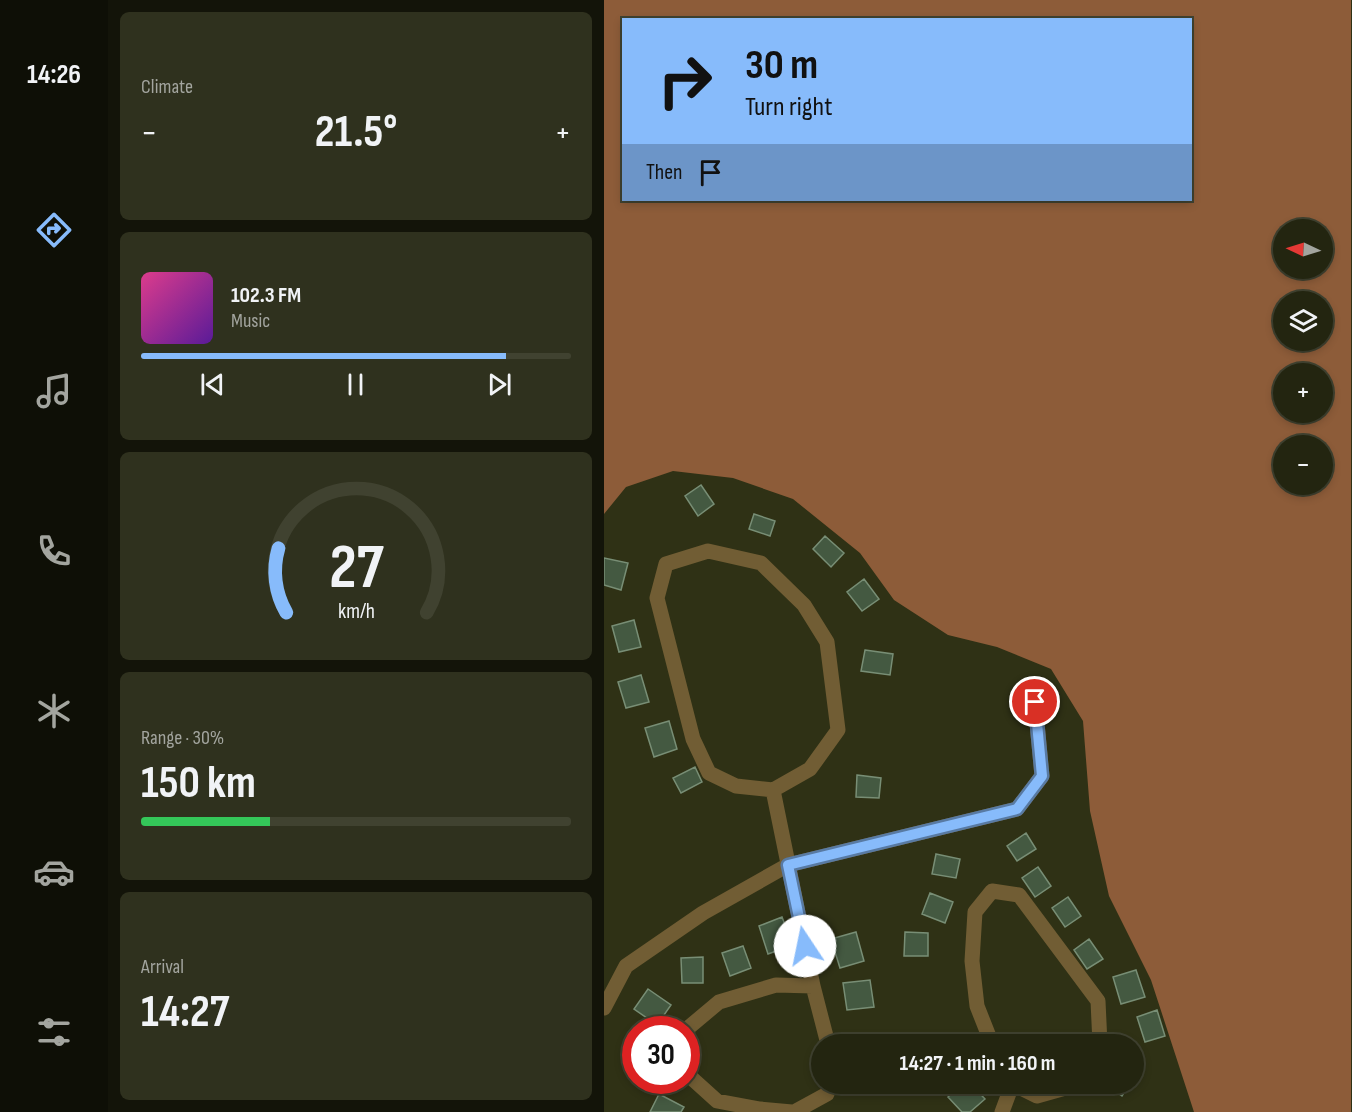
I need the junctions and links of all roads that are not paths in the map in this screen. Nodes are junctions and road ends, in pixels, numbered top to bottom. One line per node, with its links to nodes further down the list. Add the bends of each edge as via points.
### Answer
1 (1035, 702): 3 (street, via 1042,776 1017,809)
2 (773, 790): 2 (street, via 736,786 709,773 693,739 657,598 666,564 708,551 760,563 804,605 828,642 838,730 810,769); 3 (street)
3 (788, 865): 4 (street); 5 (street, via 703,913 626,966)
4 (813, 986): 6 (street, via 776,986 720,1002); 7 (street)
5 (604, 1008)
6 (700, 1018)
7 (825, 1034)
8 (988, 1034): 9 (street, via 977,1006 972,961 975,912 992,891 1019,895 1098,1001)
9 (1100, 1034)
10 (700, 1086): 13 (street, via 717,1101)
11 (827, 1094): 14 (street)
12 (1008, 1094): 15 (street)
13 (760, 1110): 14 (street)
14 (793, 1112)
15 (1002, 1112)

